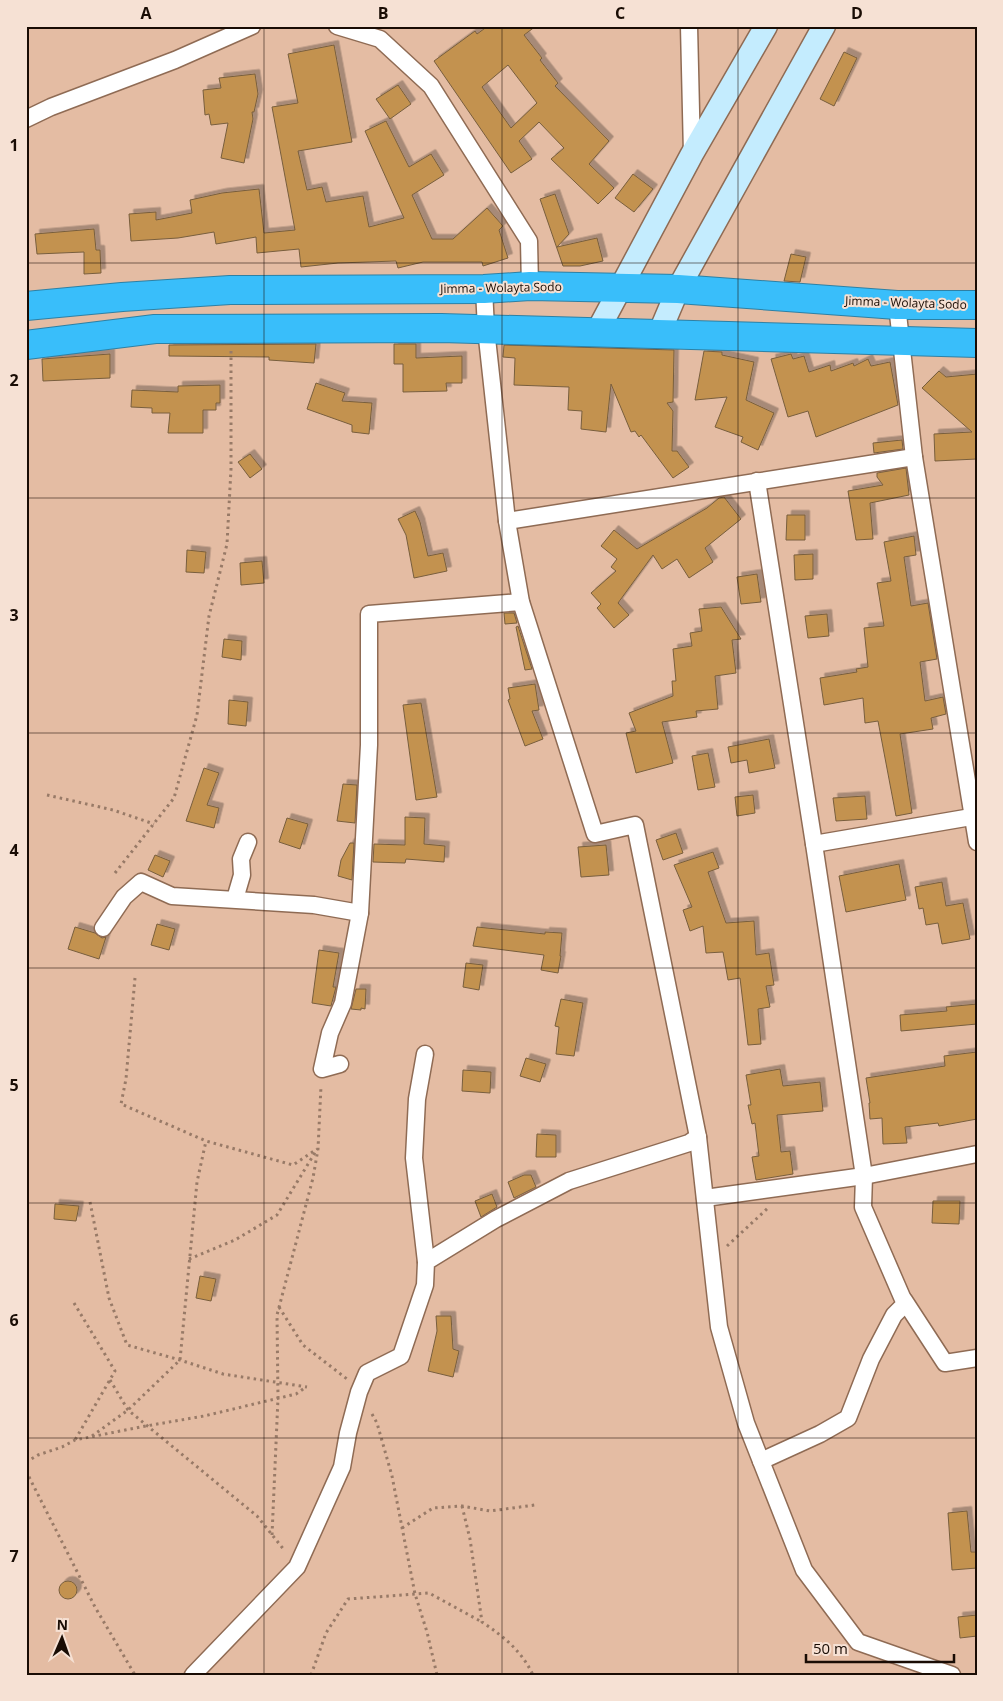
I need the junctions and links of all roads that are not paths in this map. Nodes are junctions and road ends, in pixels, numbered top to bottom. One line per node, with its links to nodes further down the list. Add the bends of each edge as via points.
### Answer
1 (252, 26): 6 (street)
2 (337, 26): 8 (street, via 380,39 431,86 529,241)
3 (689, 26): 7 (street)
4 (766, 26): 7 (main road)
5 (824, 26): 11 (main road)
6 (26, 118)
7 (692, 154): 9 (main road)
8 (530, 286): 9 (highway, Jimma - Wolayta Sodo); 10 (highway, Jimma - Wolayta Sodo)
9 (621, 287): 11 (highway, Jimma - Wolayta Sodo); 16 (main road)
10 (484, 288): 14 (highway, Jimma - Wolayta Sodo, via 230,290); 15 (street)
11 (678, 289): 12 (highway, Jimma - Wolayta Sodo); 17 (main road)
12 (897, 305): 13 (highway, Jimma - Wolayta Sodo); 18 (street)
13 (977, 305)
14 (26, 306)
15 (486, 329): 16 (highway); 20 (highway, via 155,329); 23 (street)
16 (597, 332): 17 (highway)
17 (659, 334): 18 (highway)
18 (901, 341): 19 (highway); 21 (street)
19 (977, 343)
20 (26, 345)
21 (914, 457): 22 (street); 25 (street)
22 (756, 481): 23 (street); 28 (street)
23 (507, 521): 24 (street)
24 (521, 602): 30 (street, via 369,614 367,814); 34 (street, via 595,834 635,825)
25 (975, 816): 27 (street); 28 (street)
26 (248, 842): 29 (street, via 241,859 242,875)
27 (977, 842)
28 (814, 844): 36 (street)
29 (235, 899): 30 (street, via 314,905); 31 (street, via 172,896 141,882 124,897)
30 (360, 913): 33 (street, via 343,1003 330,1033 322,1069)
31 (103, 928)
32 (425, 1054): 38 (street, via 417,1099 414,1158)
33 (340, 1064)
34 (698, 1137): 37 (street); 38 (street, via 569,1181 496,1219)
35 (977, 1154): 36 (street)
36 (864, 1176): 37 (street); 39 (street, via 863,1207)
37 (705, 1198): 41 (street, via 719,1327 746,1423)
38 (426, 1262): 42 (street, via 425,1285 401,1356 367,1373 348,1433 342,1467 297,1567)
39 (904, 1300): 40 (street, via 945,1363); 41 (street, via 905,1304 894,1315 871,1360 848,1418)
40 (977, 1358)
41 (761, 1461): 43 (street, via 804,1570 858,1642)
42 (192, 1675)
43 (952, 1675)

